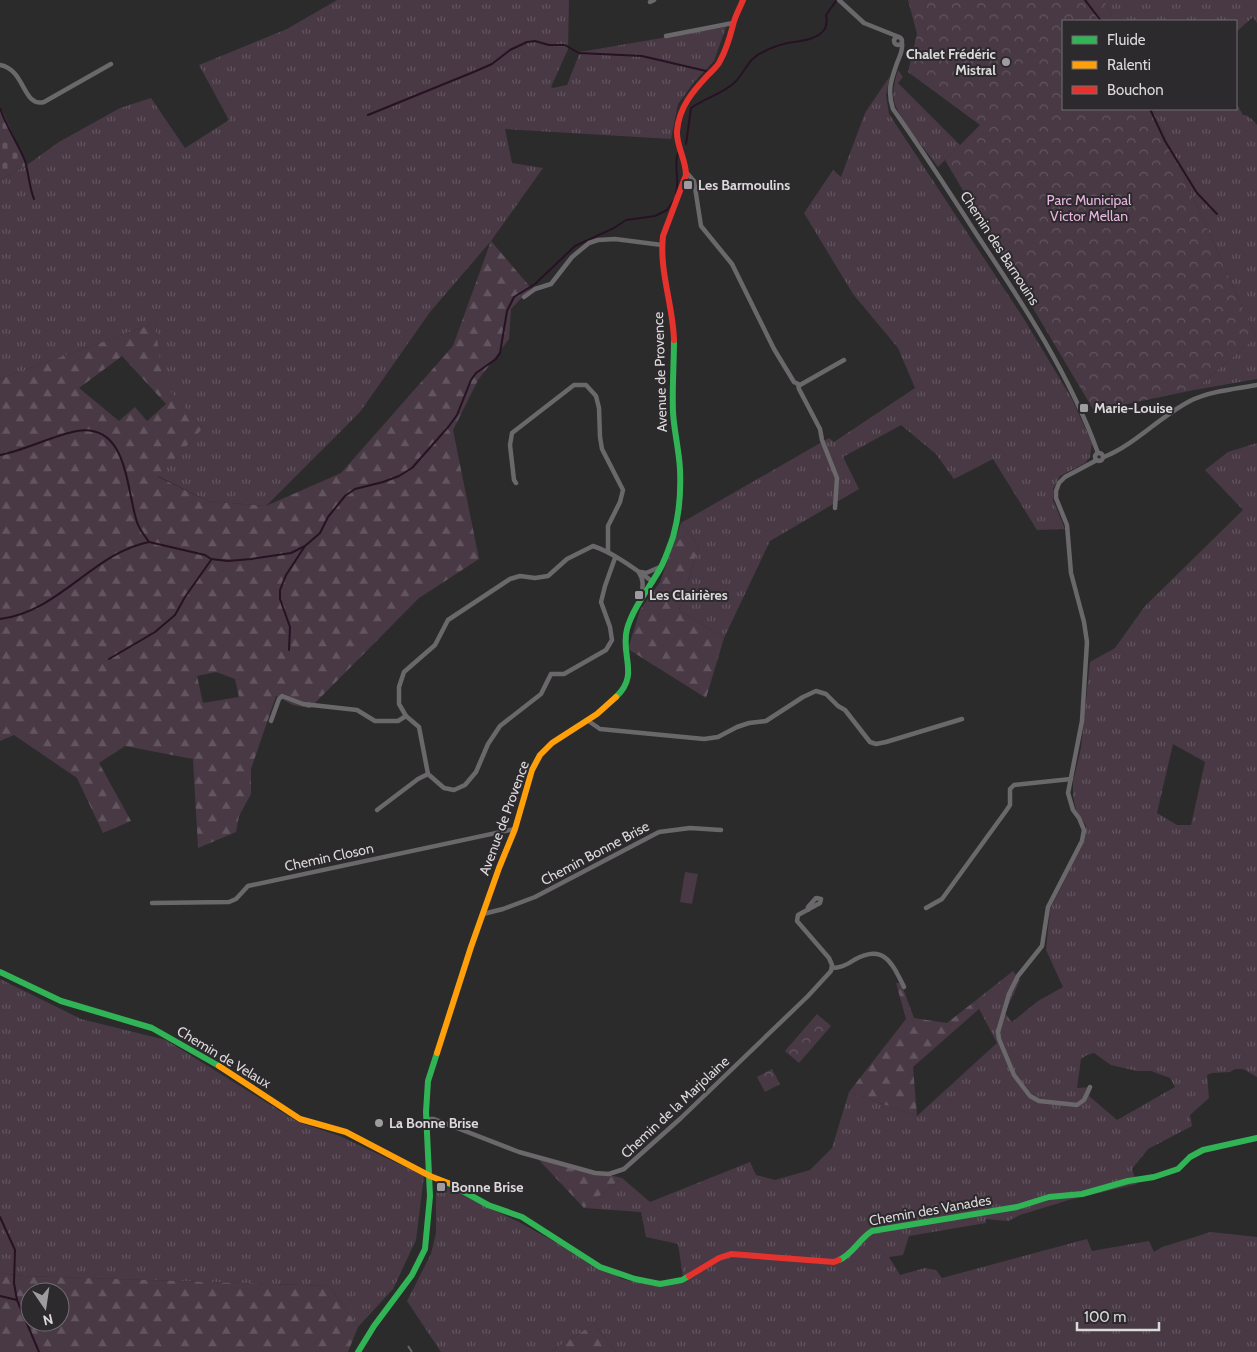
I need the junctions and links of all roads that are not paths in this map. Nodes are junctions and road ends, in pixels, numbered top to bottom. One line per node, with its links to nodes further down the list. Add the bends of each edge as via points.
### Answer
1 (743, 0): 3 (street)
2 (839, 0): 5 (street, via 864,23)
3 (733, 23): 4 (street); 9 (street, via 720,62 694,90 680,116 678,144)
4 (666, 36)
5 (897, 41): 6 (street, Chemin des Barnouins); 6 (street, Chemin des Barnouins, via 902,44)
6 (898, 60): 15 (street, Chemin des Barnouins, via 889,96 893,109 1034,322 1087,421)
7 (111, 64): 8 (street, via 39,104 32,100 14,70)
8 (0, 65)
9 (686, 172): 10 (street, Avenue de Provence); 13 (street, via 694,181 701,226 732,264 774,349)
10 (662, 245): 11 (street, via 598,240 584,246 572,257 551,284 535,288); 22 (street, Avenue de Provence, via 674,320 672,393 680,469 679,504 673,536)
11 (524, 297)
12 (844, 360): 13 (street)
13 (798, 384): 19 (street, via 820,429 838,478)
14 (1257, 385): 16 (street, via 1201,396)
15 (1098, 453): 16 (street); 17 (street, Chemin des Barnouins, via 1095,456)
16 (1104, 457): 17 (street)
17 (1097, 460): 31 (street, via 1065,477 1056,491 1067,525 1071,573 1087,642 1082,721)
18 (516, 483): 20 (street, via 510,445 512,434 574,385 586,385 596,396 599,408 602,449 623,490 608,526)
19 (836, 508)
20 (608, 551): 21 (street); 26 (street, via 593,546 567,559 548,576 510,579 448,620 435,646 404,672 398,699)
21 (615, 558): 23 (street); 30 (street, via 601,602 612,640 606,650 564,674 552,674 541,694 500,726 476,772 465,785 454,790 444,788)
22 (661, 567): 23 (street, via 646,573); 24 (street, Avenue de Provence)
23 (638, 572): 24 (street); 25 (street, via 643,585)
24 (653, 582): 25 (street, Avenue de Provence)
25 (640, 602): 28 (street, Avenue de Provence, via 627,630 629,675 624,690)
26 (406, 716): 29 (street, via 398,721 375,721 357,710 303,704 282,696); 30 (street, via 419,727)
27 (962, 719): 28 (street, via 876,744 870,742 845,710 826,694 816,691 766,721 737,726 718,737 704,739 600,729)
28 (587, 720): 33 (street, Avenue de Provence, via 540,755 532,770)
29 (271, 721)
30 (428, 774): 32 (street)
31 (1071, 779): 36 (street, via 1014,785 1010,790 1010,805 992,831 942,899); 42 (street, via 1068,793 1084,830 1082,841 1048,907 1042,946 1018,976 998,1032 1014,1074 1033,1098 1077,1105 1084,1100)
32 (377, 810)
33 (516, 829): 35 (street, Chemin Closon, via 248,886 236,899 228,902); 38 (street, Avenue de Provence)
34 (720, 830): 38 (street, Chemin Bonne Brise, via 690,828 659,832 535,897)
35 (152, 903)
36 (926, 908)
37 (808, 910): 39 (street, via 798,915 797,921 830,958)
38 (483, 914): 43 (street, Avenue de Provence, via 428,1081)
39 (832, 968): 41 (street, via 842,967 869,953 879,954 886,958); 43 (street, Chemin de la Marjolaine, via 747,1056 631,1163 616,1172 596,1173 519,1152 434,1119)
40 (0, 972): 45 (street, Chemin de Velaux, via 61,1001 152,1028 216,1064 300,1119 346,1132)
41 (904, 987)
42 (1090, 1086)
43 (426, 1119): 45 (street, Avenue de Provence)
44 (1257, 1138): 45 (street, Chemin des Vanades, via 1203,1150 1178,1168 1154,1177 1082,1194 1049,1197 1017,1207 872,1231 861,1236 850,1254 834,1262 731,1254 682,1280 660,1284 600,1267 522,1217 488,1205)
45 (430, 1175): 46 (street, Avenue de Provence, via 427,1236 422,1257)
46 (358, 1352)

